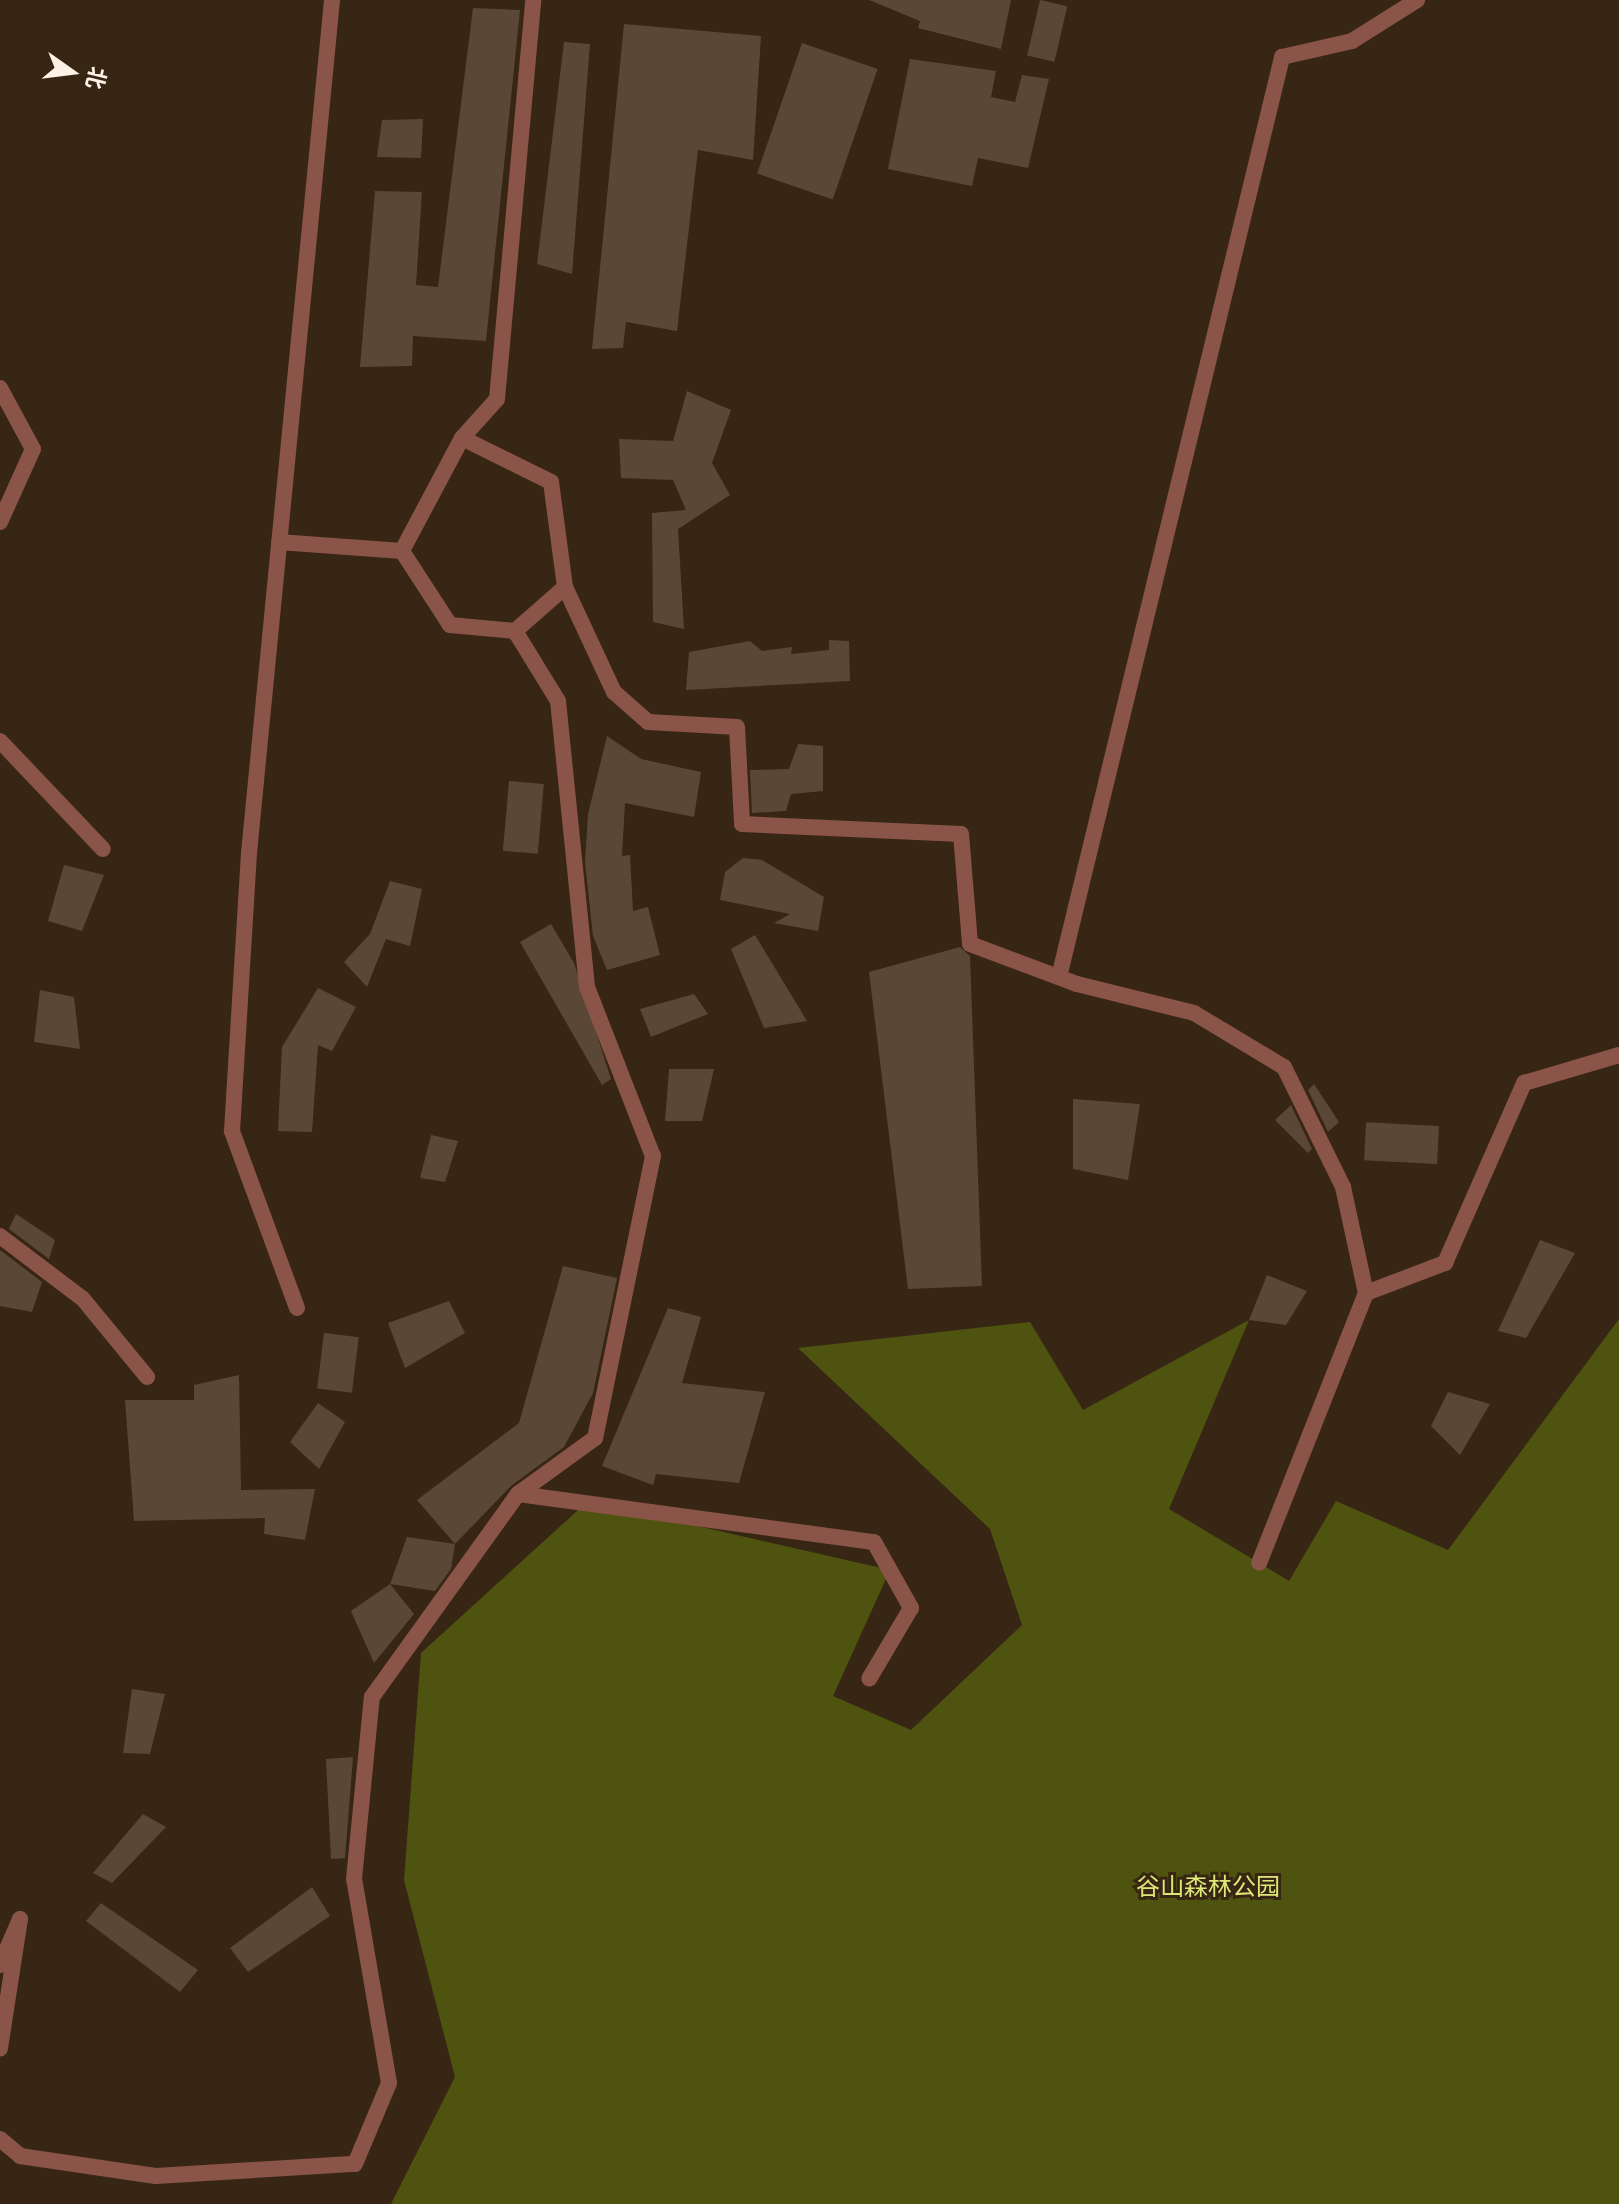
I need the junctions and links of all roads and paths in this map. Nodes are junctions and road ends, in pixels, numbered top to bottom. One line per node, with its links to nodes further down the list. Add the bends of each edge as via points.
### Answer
1 (332, 0): 7 (street)
2 (533, 0): 5 (street, via 497,399)
3 (1417, 0): 13 (street, via 1352,41 1282,57)
4 (0, 388): 6 (street, via 33,449)
5 (462, 438): 8 (street); 9 (street, via 551,482)
6 (0, 522)
7 (279, 542): 8 (street); 17 (street, via 232,1131)
8 (402, 551): 10 (street, via 450,625)
9 (565, 587): 10 (street); 13 (street, via 614,692 648,722 737,727 742,824 961,834 970,944)
10 (515, 631): 19 (street, via 558,701 587,987 653,1156 595,1438)
11 (0, 741): 12 (street)
12 (103, 849)
13 (1059, 977): 16 (street, via 1194,1013 1284,1067 1343,1187)
14 (1619, 1055): 16 (street, via 1524,1083 1445,1263)
15 (0, 1236): 18 (street, via 83,1299)
16 (1366, 1293): 20 (street)
17 (297, 1308)
18 (147, 1377)
19 (518, 1494): 21 (street, via 874,1542 911,1608); 24 (street, via 372,1697 354,1879 389,2083 355,2164 156,2176 20,2156)
20 (1259, 1563)
21 (869, 1679)
22 (0, 1965): 23 (street, via 20,1919)
23 (0, 2048)
24 (0, 2139)

